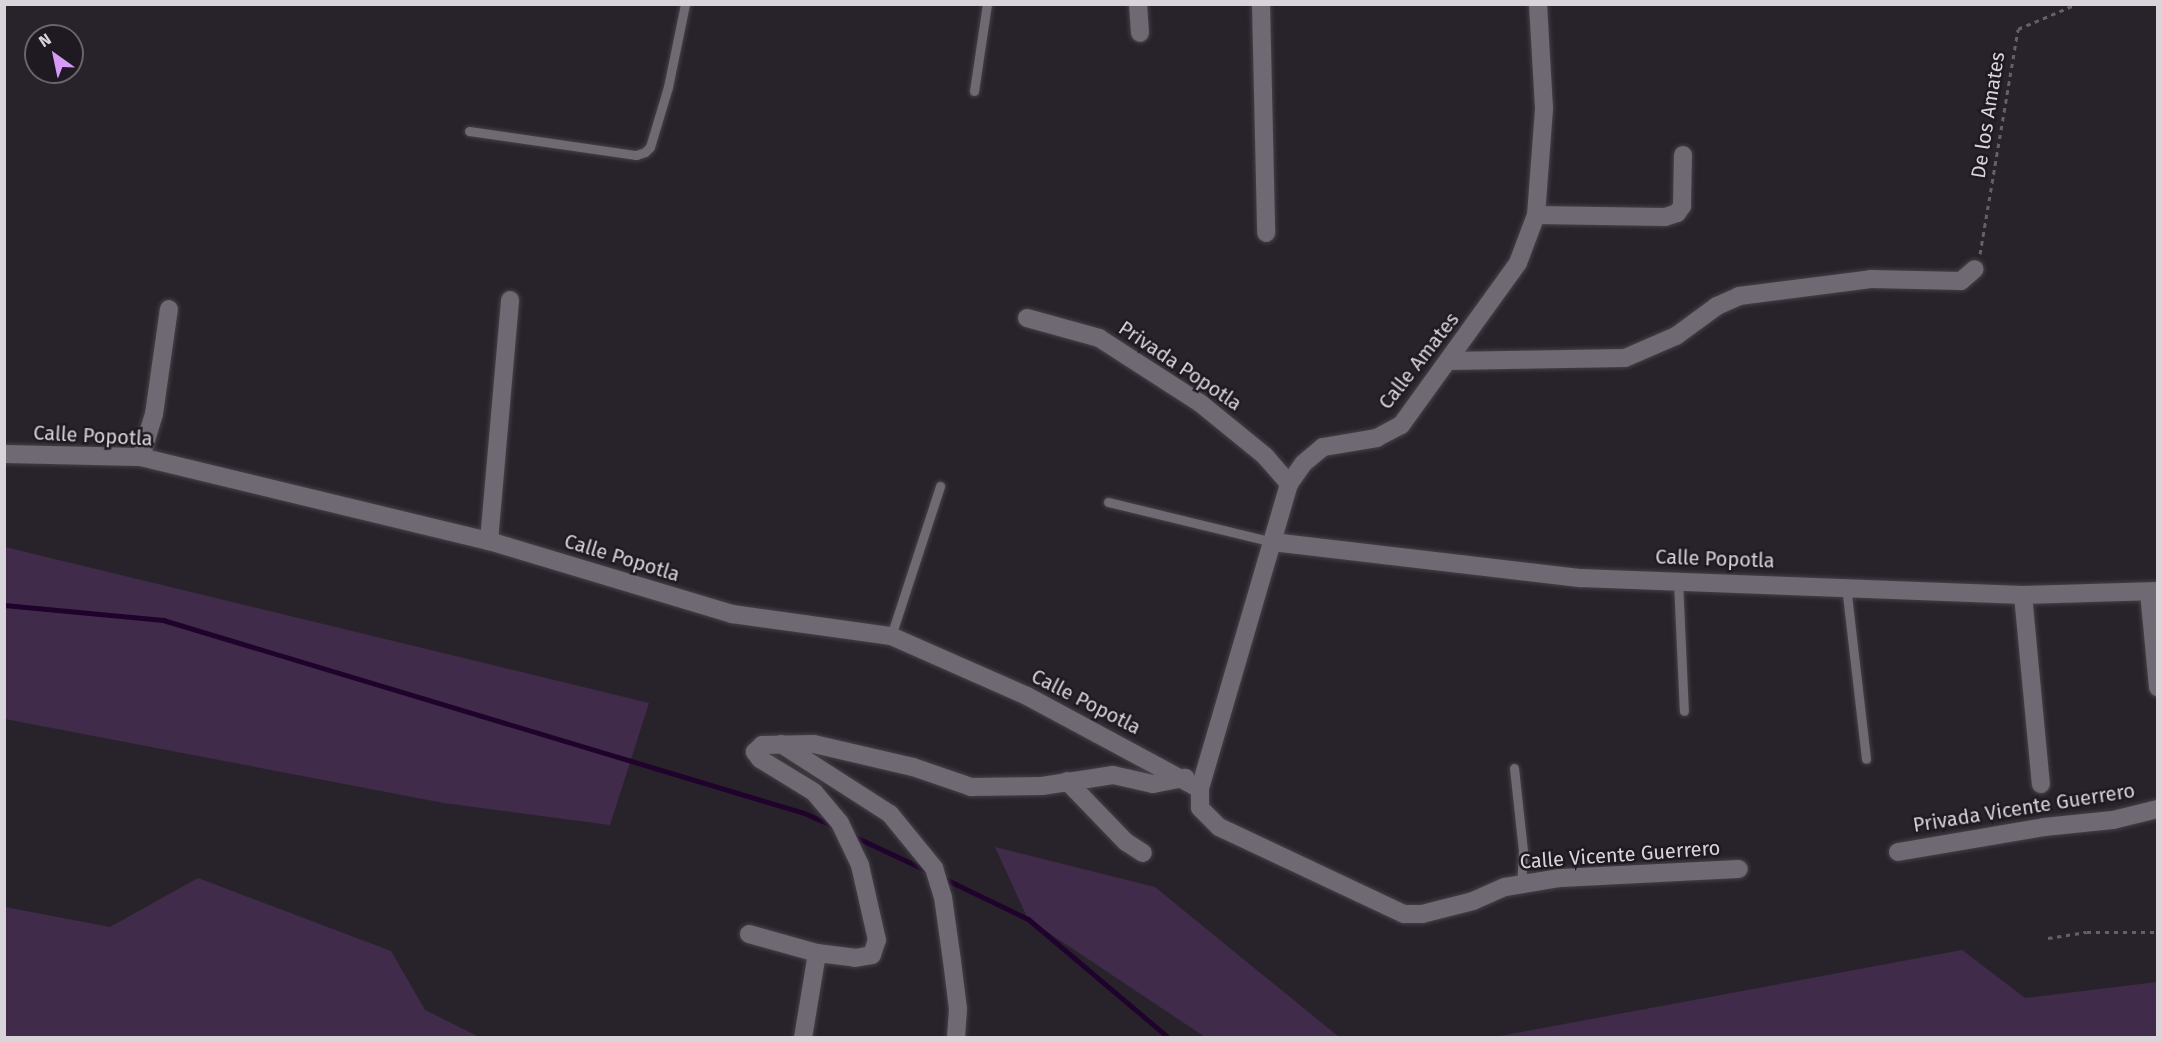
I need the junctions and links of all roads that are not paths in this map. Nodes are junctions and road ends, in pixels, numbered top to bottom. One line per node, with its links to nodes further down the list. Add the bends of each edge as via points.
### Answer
1 (685, 4): 8 (lane, via 668,87 650,147 645,152 636,154)
2 (987, 4): 7 (lane)
3 (1138, 4): 6 (street)
4 (1261, 4): 11 (street)
5 (1538, 4): 10 (street, Calle Amates, via 1544,109)
6 (1140, 33)
7 (974, 91)
8 (469, 131)
9 (1683, 155): 10 (street, via 1682,206 1677,213 1665,217)
10 (1536, 215): 16 (street, Calle Amates, via 1504,287)
11 (1266, 233)
12 (1975, 270): 16 (street, via 1961,281 1871,279 1739,296 1717,306 1668,341 1625,358)
13 (510, 300): 22 (street)
14 (168, 309): 18 (street, via 154,414)
15 (1026, 318): 19 (street, Privada Popotla, via 1099,338 1209,409 1265,456)
16 (1448, 361): 19 (street, Calle Amates, via 1391,433 1323,447 1303,464)
17 (4, 454): 18 (street, Calle Popotla)
18 (141, 457): 22 (street, Calle Popotla)
19 (1289, 484): 23 (street, Calle Amates)
20 (940, 486): 28 (lane)
21 (1108, 502): 23 (lane)
22 (489, 541): 28 (street, Calle Popotla, via 732,614)
23 (1273, 542): 24 (street, Calle Popotla, via 1581,578); 37 (street, Calle Amates)
24 (1678, 581): 25 (street, Calle Popotla); 30 (lane)
25 (1846, 586): 27 (street, Calle Popotla); 32 (lane)
26 (2153, 591): 27 (street, Calle Popotla); 29 (street)
27 (2023, 595): 36 (street)
28 (891, 636): 34 (street, Calle Popotla, via 1026,696)
29 (2157, 688)
30 (1684, 711)
31 (782, 744): 35 (street, via 814,744 913,767 971,787 1041,786); 45 (street, via 762,744 756,755 827,804 860,866 877,930 873,955 855,958); 47 (street, via 890,814 934,868 943,897 952,961 958,1009)
32 (1866, 759)
33 (1514, 768): 43 (lane)
34 (1185, 778): 35 (street, via 1153,784 1113,775); 37 (street, Calle Popotla)
35 (1067, 781): 41 (street, via 1126,842)
36 (2041, 784)
37 (1200, 789): 39 (street, Calle Amates, via 1200,808)
38 (2157, 808): 40 (street, Privada Vicente Guerrero, via 2113,820 2044,827)
39 (1208, 819): 43 (street, Calle Vicente Guerrero, via 1370,901 1404,914 1443,909)
40 (1898, 852)
41 (1143, 853)
42 (1738, 869): 43 (street, Calle Vicente Guerrero, via 1560,878)
43 (1521, 884)
44 (749, 934): 45 (street)
45 (817, 953): 46 (street)
46 (803, 1038)
47 (956, 1038)

